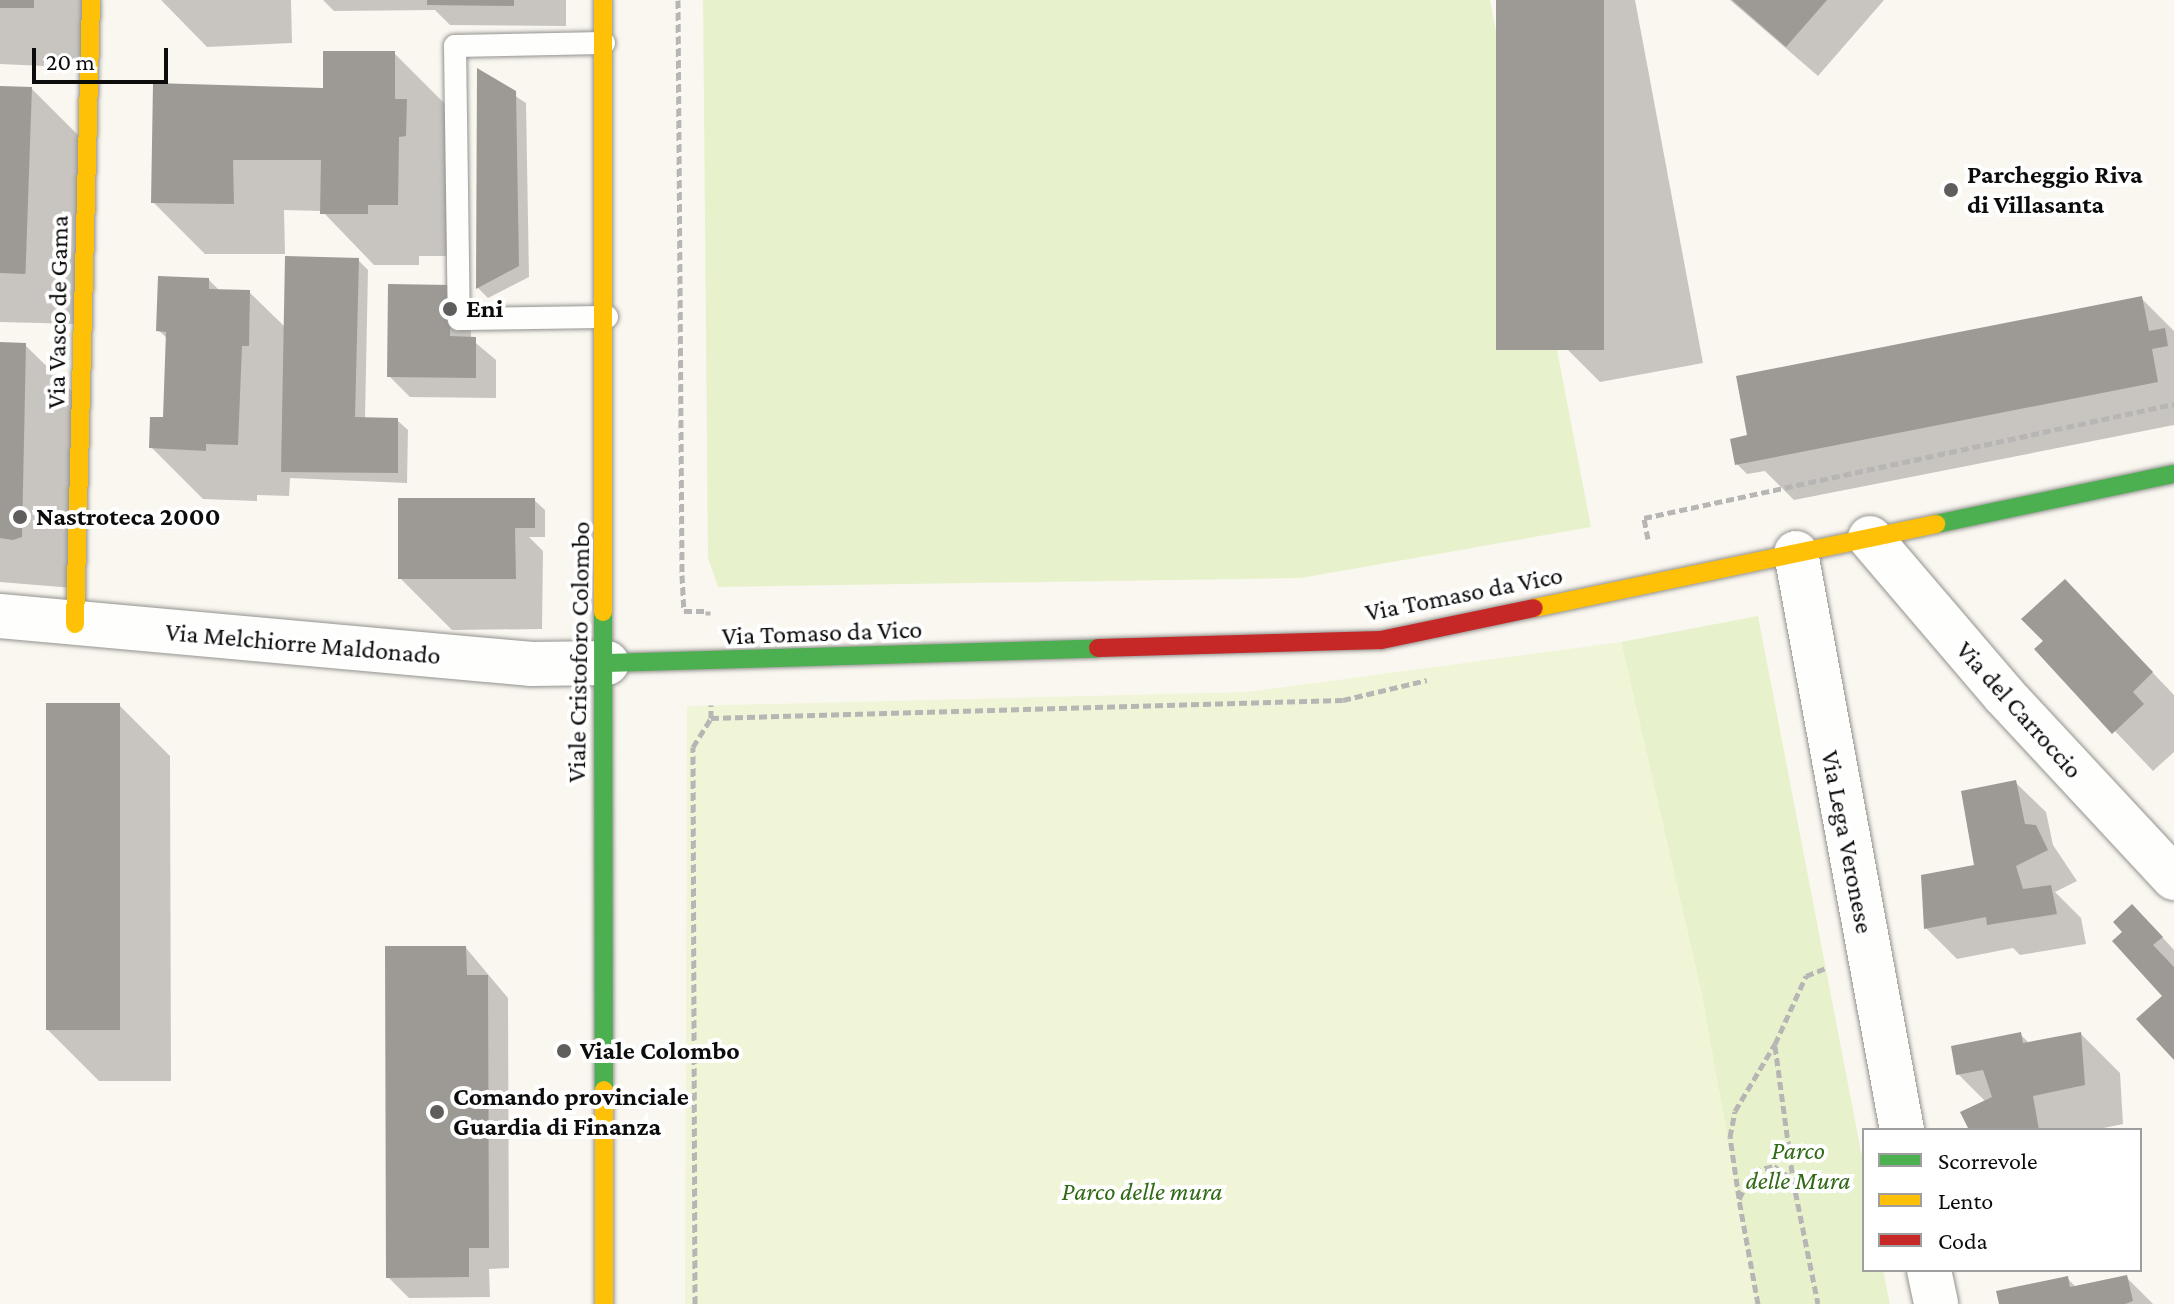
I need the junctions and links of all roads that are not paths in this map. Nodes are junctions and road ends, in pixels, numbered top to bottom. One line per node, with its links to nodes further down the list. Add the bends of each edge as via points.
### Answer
1 (91, 0): 9 (street, Via Vasco de Gama)
2 (603, 0): 3 (street, Viale Cristoforo Colombo)
3 (604, 43): 4 (street, Viale Cristoforo Colombo); 4 (lane, via 455,46 459,319)
4 (607, 317): 10 (street, Viale Cristoforo Colombo)
5 (2174, 474): 6 (street, Via Tomaso da Vico)
6 (1870, 538): 7 (street, Via Tomaso da Vico); 11 (street, Via del Carroccio, via 1984,672)
7 (1796, 553): 10 (street, Via Tomaso da Vico, via 1381,640); 12 (street, Via Lega Veronese)
8 (0, 616): 9 (street, Via Melchiorre Maldonado)
9 (75, 624): 10 (street, Via Melchiorre Maldonado, via 532,664)
10 (607, 663): 14 (street, Viale Cristoforo Colombo)
11 (2174, 878)
12 (1902, 1128)
13 (1929, 1272): 15 (street)
14 (604, 1304)
15 (1936, 1304)

